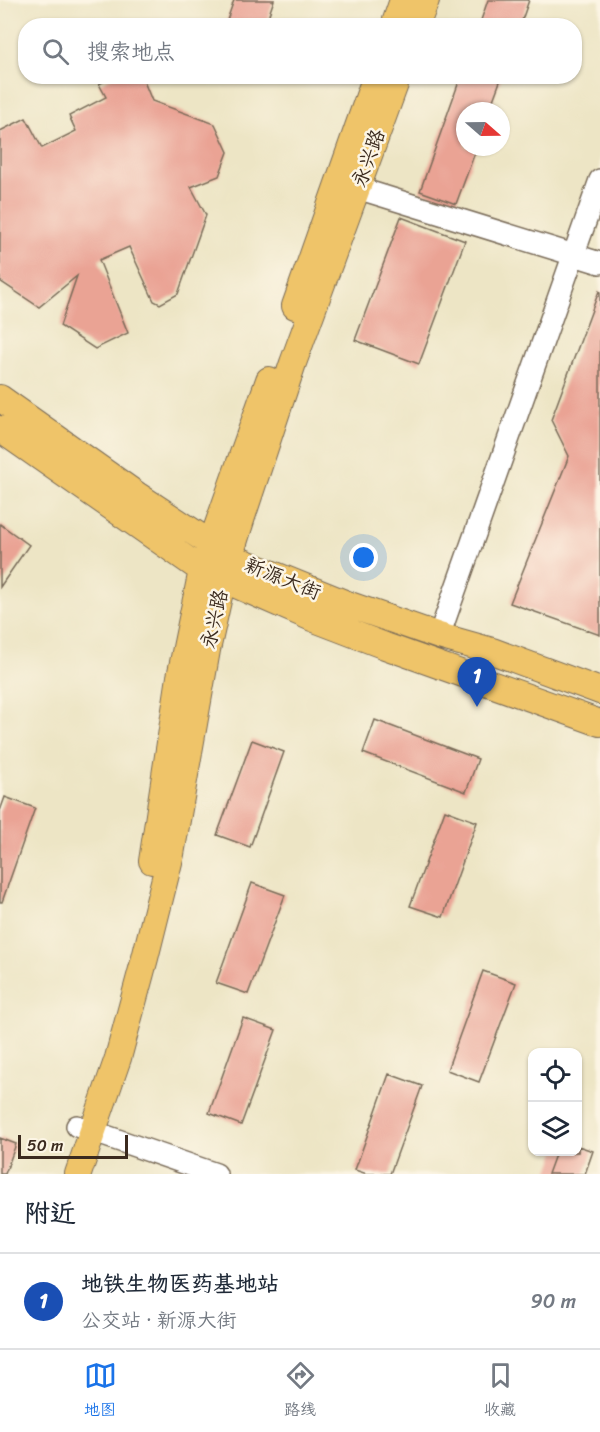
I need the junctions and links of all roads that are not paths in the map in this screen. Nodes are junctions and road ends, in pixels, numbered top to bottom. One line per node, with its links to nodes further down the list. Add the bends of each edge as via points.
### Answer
1 (403, 0): 3 (main road)
2 (426, 0): 4 (main road)
3 (397, 18)
4 (419, 18)
5 (373, 84): 13 (main road, 永兴路)
6 (395, 84): 8 (main road, 永兴路)
7 (600, 180): 9 (street)
8 (357, 188): 9 (street); 13 (main road, 永兴路, via 242,517)
9 (573, 253): 10 (street); 14 (street)
10 (600, 263)
11 (0, 398): 13 (main road, 新源大街, via 136,495)
12 (0, 429): 13 (main road, 新源大街)
13 (217, 562): 14 (main road, 新源大街); 16 (main road, 新源大街, via 312,618); 17 (main road, 永兴路, via 180,677 153,854)
14 (439, 636): 15 (main road, 新源大街)
15 (600, 691)
16 (600, 723)
17 (85, 1128): 18 (main road, 永兴路); 19 (main road, 永兴路); 20 (street)
18 (60, 1174)
19 (78, 1174)
20 (216, 1174)

